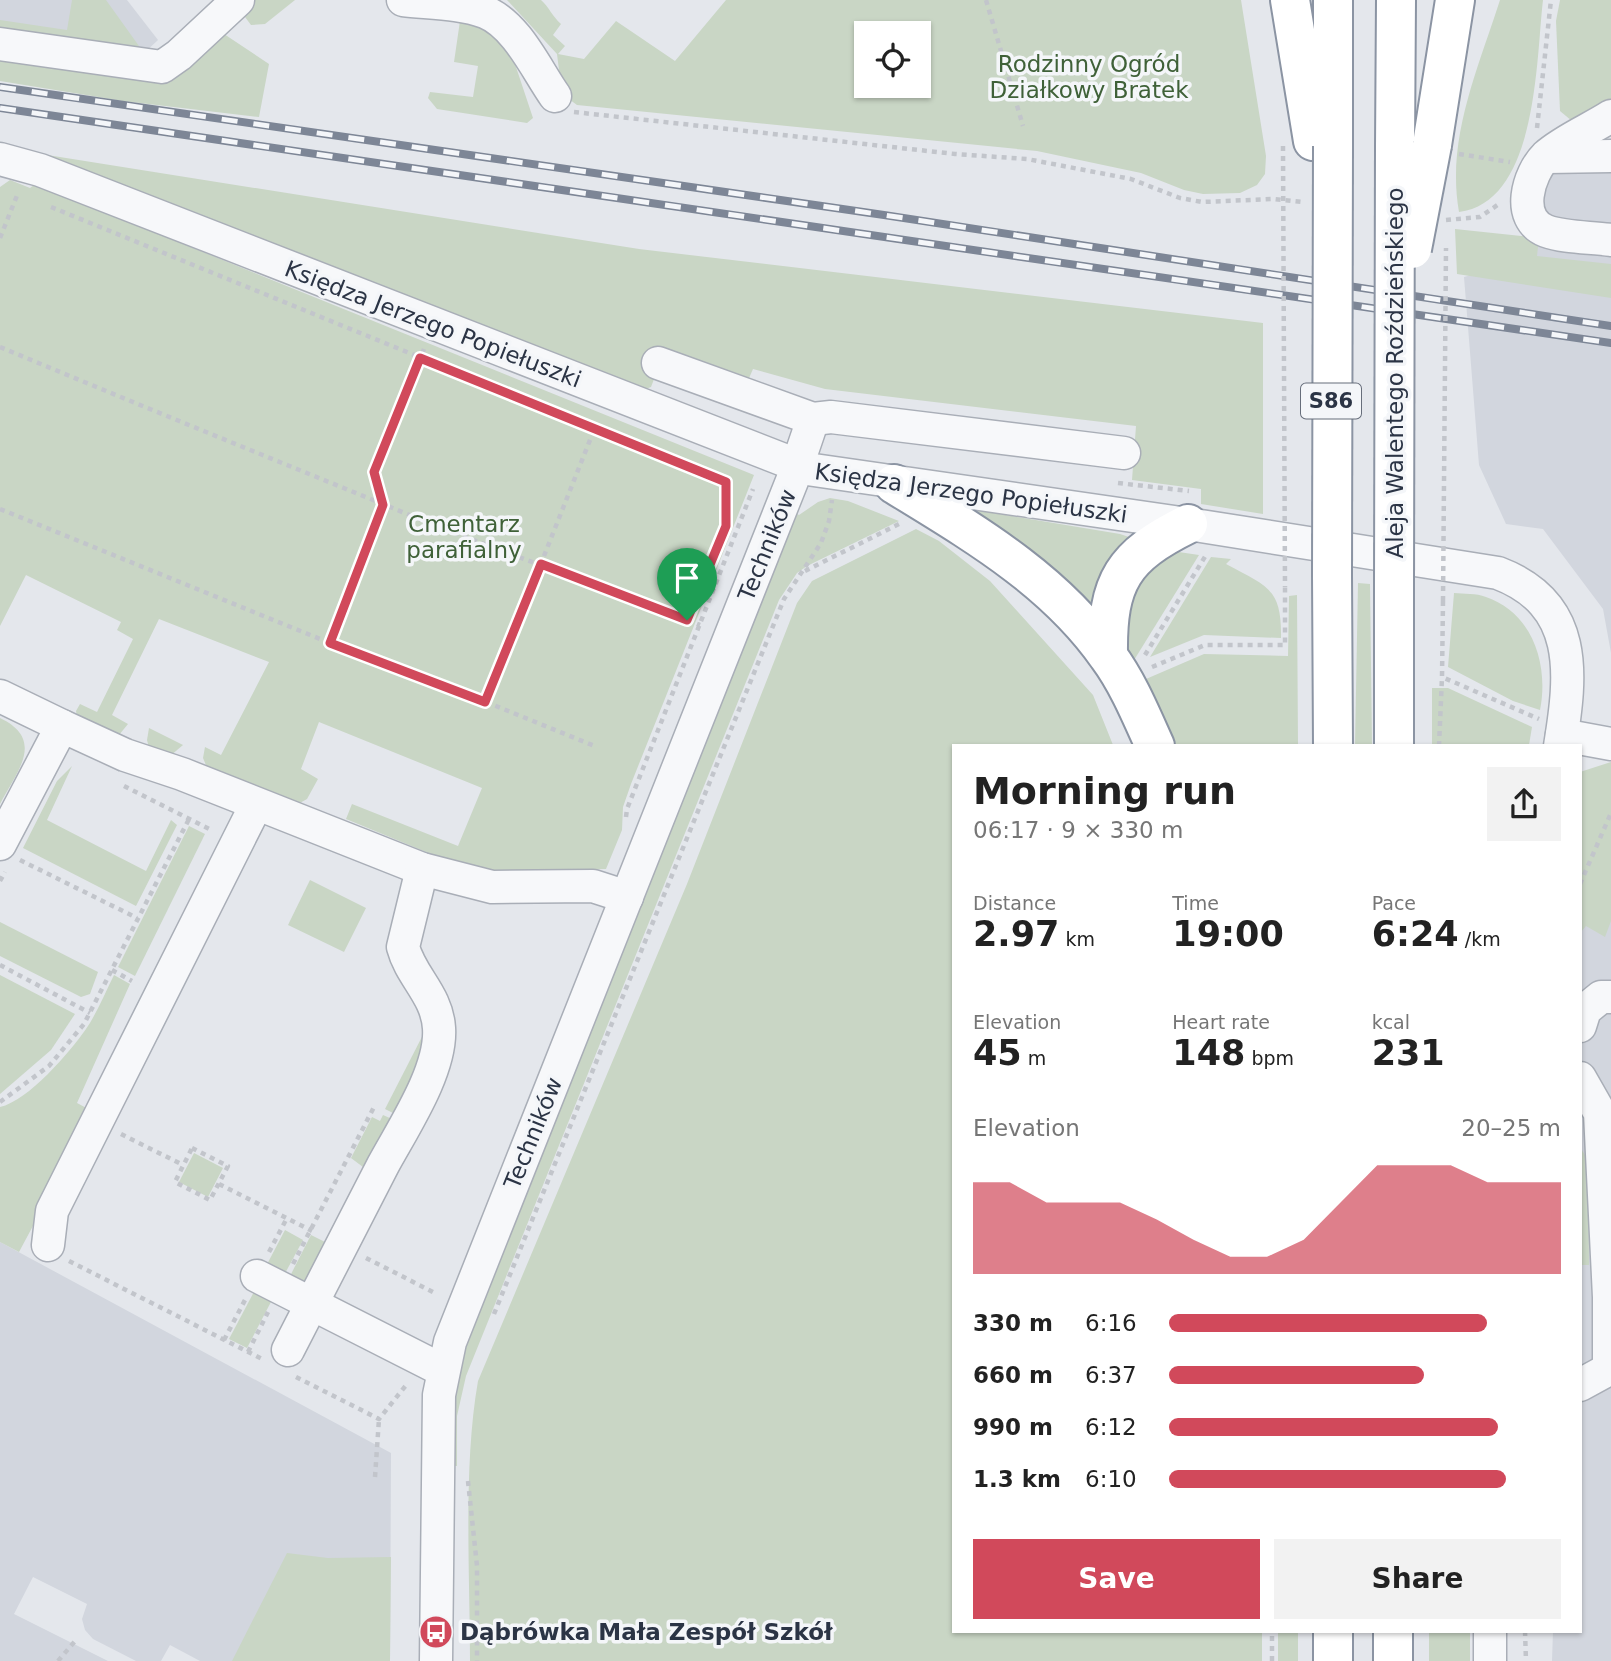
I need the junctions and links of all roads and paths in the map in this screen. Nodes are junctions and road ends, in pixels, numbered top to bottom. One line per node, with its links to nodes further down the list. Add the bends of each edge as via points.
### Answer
1 (237, 0): 9 (street, via 162,67)
2 (403, 0): 10 (street, via 495,17)
3 (986, 0): 12 (path)
4 (1290, 0): 13 (highway)
5 (1334, 0): 13 (highway, S86)
6 (1396, 0): 15 (highway)
7 (1551, 0): 14 (path)
8 (1457, 10): 15 (highway)
9 (0, 44)
10 (555, 96): 25 (path, via 578,113 1033,159 1131,179 1181,198 1202,202 1273,199)
11 (1611, 116): 14 (street)
12 (1023, 126)
13 (1310, 144): 25 (highway, S86, bridge); 52 (path, bridge, via 1285,645 1205,645)
14 (1540, 147): 16 (street); 30 (street, via 1527,206 1534,222 1546,230)
15 (1426, 148): 18 (path); 59 (highway, Aleja Walentego Roździeńskiego, bridge, via 1395,337)
16 (1611, 156)
17 (0, 159): 38 (street, Księdza Jerzego Popiełuszki, via 53,174)
18 (1498, 160)
19 (21, 185): 20 (path)
20 (18, 194): 22 (path); 28 (path)
21 (1505, 197): 26 (path, via 1475,218)
22 (30, 199)
23 (43, 204): 33 (path)
24 (1447, 212): 27 (path)
25 (1318, 214): 61 (highway, S86, bridge, via 1332,575)
26 (1437, 219)
27 (1447, 226)
28 (0, 238)
29 (1447, 240): 53 (path, bridge)
30 (1611, 240)
31 (427, 342): 33 (path)
32 (0, 347): 42 (path)
33 (420, 358): 36 (path); 42 (path, via 374,472)
34 (658, 363): 35 (street)
35 (813, 419): 37 (street, via 831,417); 38 (street, Techników)
36 (594, 430): 46 (path); 48 (path, via 726,482 726,526)
37 (1124, 453)
38 (798, 466): 39 (street, Księdza Jerzego Popiełuszki); 74 (street, Techników)
39 (835, 474): 40 (street, Księdza Jerzego Popiełuszki); 47 (path, via 827,528)
40 (894, 484): 45 (street, Księdza Jerzego Popiełuszki); 51 (highway, via 1008,554)
41 (753, 489): 49 (path)
42 (383, 505): 46 (path); 50 (path)
43 (0, 509): 50 (path)
44 (911, 518): 47 (path)
45 (1188, 524): 51 (highway, via 1153,541 1114,587 1107,618); 58 (street, Księdza Jerzego Popiełuszki, via 1488,571 1518,582 1545,604 1564,640 1568,691)
46 (541, 564): 48 (path); 55 (path)
47 (802, 574): 91 (path, via 784,599)
48 (687, 620): 49 (path)
49 (700, 625): 69 (path)
50 (330, 643): 55 (path)
51 (1108, 654): 60 (highway)
52 (1150, 668)
53 (1442, 677): 56 (path); 62 (path)
54 (0, 696): 57 (street)
55 (485, 702): 64 (path)
56 (1530, 715)
57 (62, 726): 66 (street); 71 (street)
58 (1561, 740): 63 (street)
59 (1395, 741)
60 (1154, 744)
61 (1333, 744)
62 (1439, 744)
63 (1611, 744)
64 (597, 747)
65 (121, 785): 68 (path)
66 (256, 806): 70 (street); 72 (street)
67 (1611, 813): 73 (path)
68 (189, 819): 70 (path); 75 (path)
69 (626, 820)
70 (236, 843): 87 (street, via 52,1211)
71 (6, 850): 75 (path)
72 (422, 869): 74 (street, via 492,887 593,887); 90 (street, via 402,947 434,1003 438,1048 405,1123)
73 (1582, 879)
74 (626, 897): 95 (street, Techników)
75 (138, 918): 77 (path)
76 (0, 965): 80 (path)
77 (112, 970): 78 (path); 80 (path)
78 (132, 981)
79 (1611, 997): 81 (street, via 1601,997 1585,1010)
80 (90, 1013): 83 (path, via 49,1066)
81 (1582, 1020)
82 (1582, 1082): 85 (street)
83 (0, 1102)
84 (374, 1107): 88 (path)
85 (1597, 1114): 89 (street)
86 (174, 1182): 86 (path, via 192,1147 228,1166 210,1200)
87 (56, 1252): 92 (path)
88 (269, 1282): 90 (street); 92 (path)
89 (1610, 1297): 94 (street)
90 (312, 1303): 93 (street); 95 (street)
91 (489, 1326)
92 (248, 1352): 93 (path)
93 (281, 1361): 98 (path)
94 (1610, 1368): 97 (street)
95 (442, 1370): 108 (street, Techników)
96 (407, 1384): 98 (path)
97 (1582, 1384)
98 (379, 1419): 100 (path)
99 (466, 1472): 109 (path, via 477,1566)
100 (375, 1477)
101 (1272, 1633): 110 (path)
102 (1333, 1633): 111 (highway)
103 (1393, 1633): 112 (highway)
104 (1490, 1633): 113 (street)
105 (1525, 1633): 114 (path)
106 (76, 1640): 107 (path)
107 (58, 1661)
108 (436, 1661)
109 (477, 1661)
110 (1272, 1661)
111 (1333, 1661)
112 (1393, 1661)
113 (1490, 1661)
114 (1525, 1661)

